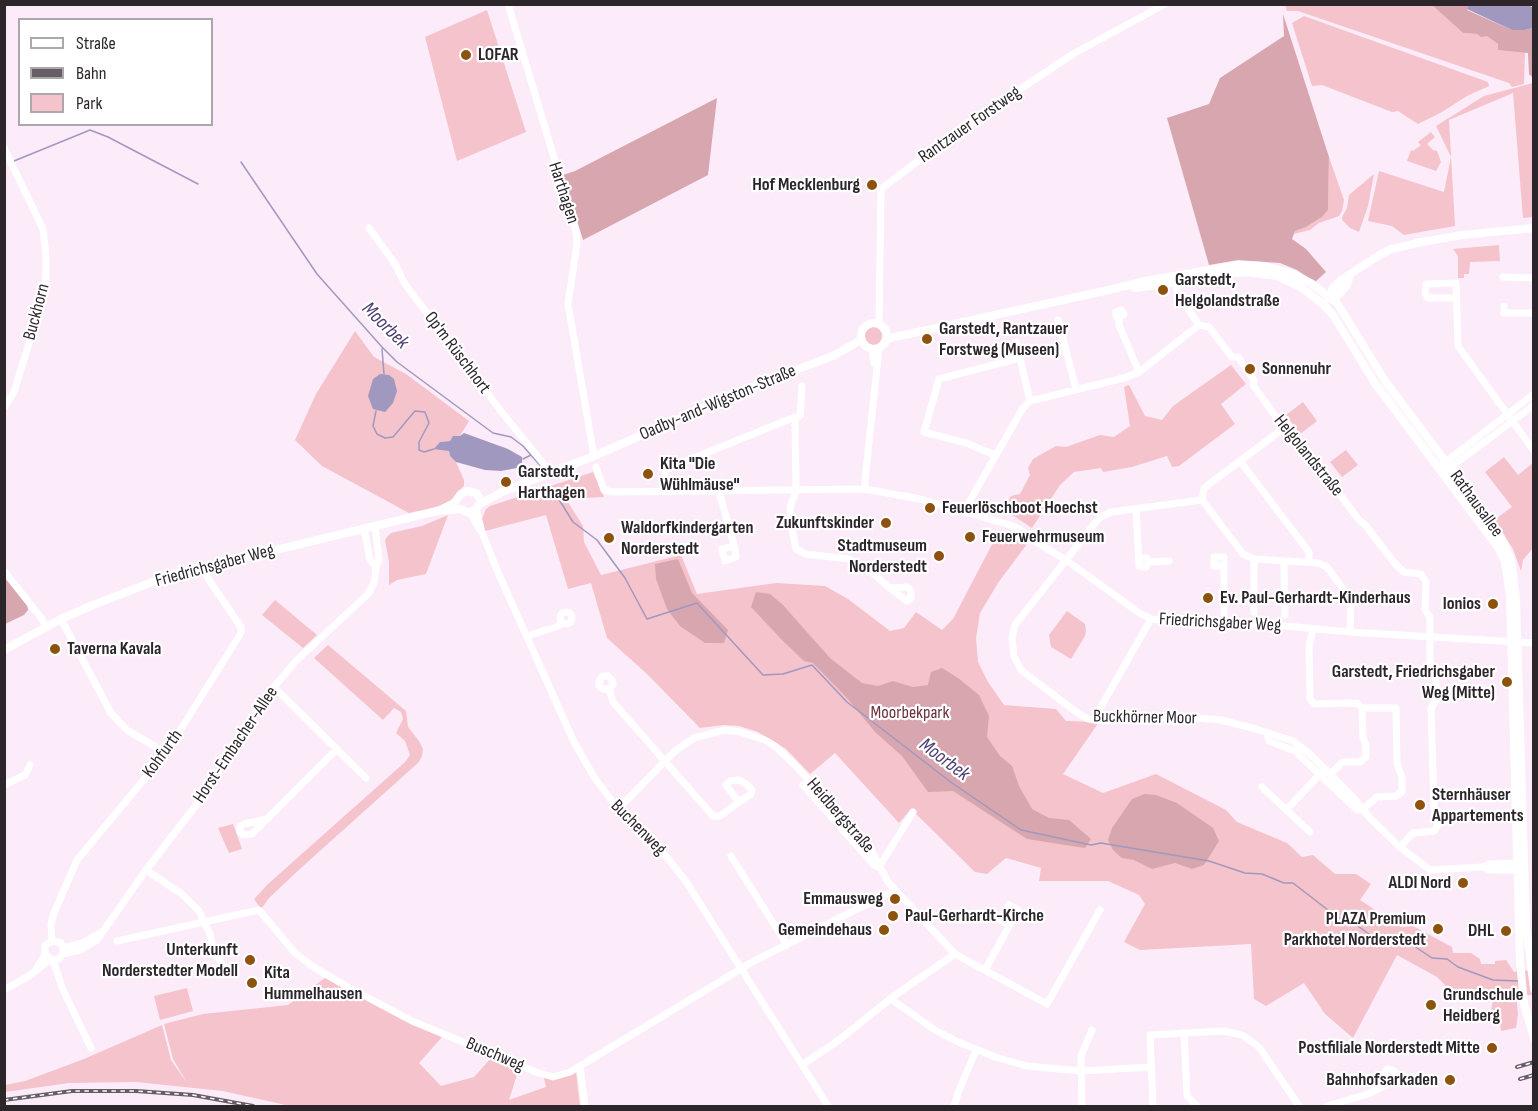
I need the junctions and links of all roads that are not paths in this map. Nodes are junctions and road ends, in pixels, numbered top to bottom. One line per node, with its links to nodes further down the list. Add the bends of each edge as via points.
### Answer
1 (508, 4): 35 (street, Harthagen, via 576,231 568,304)
2 (1165, 4): 15 (street, Rantzauer Forstweg, via 1073,54 962,128 881,189)
3 (4, 148): 28 (street, Buckhorn, via 43,229 46,256 44,296 15,392)
4 (369, 228): 39 (street, Op'm Rüschhort, via 405,284)
5 (1533, 228): 10 (main road, via 1463,235 1381,254 1350,275 1338,295)
6 (1503, 277): 7 (street)
7 (1533, 278)
8 (1174, 279): 10 (main road, via 1230,266 1264,266 1299,276); 16 (street, Helgolandstraße, via 1179,296); 17 (main road)
9 (1455, 298): 9 (street, via 1455,283 1426,284 1428,298); 29 (street, via 1458,346)
10 (1327, 300): 38 (main road, Rathausallee, via 1375,383)
11 (1504, 306): 12 (street, via 1504,313)
12 (1533, 314)
13 (1119, 318): 22 (street)
14 (1058, 321): 24 (street)
15 (877, 323): 17 (main road); 18 (main road, Oadby-and-Wigston-Straße, via 862,329)
16 (1199, 326): 22 (street); 32 (street, Helgolandstraße, via 1209,327 1232,357 1238,357 1254,380 1252,385)
17 (886, 336): 20 (main road)
18 (862, 342): 20 (main road); 35 (main road, Oadby-and-Wigston-Straße)
19 (1016, 342): 21 (street)
20 (875, 348): 40 (street)
21 (1020, 358): 26 (street); 34 (street, via 939,379 924,432)
22 (1139, 372): 24 (street)
23 (802, 386): 30 (street, via 800,416)
24 (1076, 389): 26 (street)
25 (1533, 394): 29 (street)
26 (1030, 401): 34 (street)
27 (1533, 405): 31 (street)
28 (4, 408)
29 (1507, 414): 31 (street); 38 (street)
30 (795, 417): 41 (street, via 669,468 665,472); 43 (street)
31 (1512, 422): 33 (street); 38 (street)
32 (1284, 428): 36 (street); 73 (street, Helgolandstraße, via 1290,428 1396,565 1404,572 1421,574 1426,582 1425,610 1430,617)
33 (1533, 451)
34 (995, 455): 49 (street)
35 (594, 456): 39 (main road)
36 (1240, 461): 45 (street, via 1204,488); 57 (street, via 1309,552)
37 (596, 467): 41 (street, Friedrichsgaber Weg, via 604,489 612,492)
38 (1444, 468): 74 (main road, Rathausallee, via 1504,543 1511,560)
39 (552, 474): 46 (main road)
40 (865, 489): 43 (street, Friedrichsgaber Weg); 49 (street, Friedrichsgaber Weg)
41 (665, 492): 42 (street, Friedrichsgaber Weg)
42 (719, 492): 43 (street, Friedrichsgaber Weg); 52 (street)
43 (796, 492): 62 (street, via 790,507 796,549 806,554 849,559)
44 (458, 499): 46 (main road); 46 (main road, Friedrichsgaber Weg, via 472,491); 48 (main road, Friedrichsgaber Weg)
45 (1202, 500): 47 (street, Buckhörner Moor); 53 (street, via 1243,554)
46 (473, 506): 48 (main road, Friedrichsgaber Weg); 72 (street, Buchenweg)
47 (1136, 509): 54 (street, Buckhörner Moor, via 1103,515); 55 (street, via 1139,566)
48 (437, 511): 50 (main road, Friedrichsgaber Weg)
49 (964, 511): 54 (street, Friedrichsgaber Weg, via 1010,525)
50 (375, 526): 51 (main road, Friedrichsgaber Weg); 58 (street, Horst-Embacher-Allee, via 380,559)
51 (364, 529): 58 (street, via 370,560); 60 (main road, Friedrichsgaber Weg)
52 (734, 546)
53 (1254, 559): 56 (street); 63 (street)
54 (1066, 560): 66 (street, Friedrichsgaber Weg); 80 (street, Buckhörner Moor, via 1015,625 1014,656 1022,670 1069,707)
55 (1169, 561)
56 (1284, 561): 57 (street); 64 (street)
57 (1309, 562): 71 (street, via 1327,567 1351,600)
58 (376, 566): 77 (street, Horst-Embacher-Allee, via 368,594)
59 (1224, 566): 68 (street)
60 (202, 567): 65 (main road, Friedrichsgaber Weg, via 110,597); 82 (street, Kohfurth, via 241,627 241,633)
61 (4, 571): 69 (street)
62 (890, 588)
63 (1254, 612)
64 (1285, 615)
65 (61, 619): 69 (main road, Friedrichsgaber Weg); 82 (street, via 111,713 127,730)
66 (1151, 619): 68 (street, Friedrichsgaber Weg); 80 (street)
67 (562, 623): 72 (street)
68 (1224, 623): 70 (street, Friedrichsgaber Weg)
69 (46, 627): 76 (main road, Friedrichsgaber Weg)
70 (1313, 630): 71 (street, Friedrichsgaber Weg); 79 (street, via 1309,645 1310,699 1314,704 1357,703)
71 (1350, 632): 73 (street, Friedrichsgaber Weg)
72 (526, 636): 91 (street, Buchenweg, via 583,759)
73 (1430, 637): 74 (street, Friedrichsgaber Weg); 97 (street, via 1430,672 1436,680 1437,699 1431,708 1437,826 1434,831 1413,833)
74 (1515, 642): 75 (street, Friedrichsgaber Weg); 100 (main road, Rathausallee)
75 (1533, 643)
76 (4, 650)
77 (274, 687): 81 (street); 101 (street, Horst-Embacher-Allee, via 207,791)
78 (609, 689): 83 (street, via 613,702)
79 (1362, 708): 85 (street, via 1366,757 1360,762 1343,762); 92 (street, via 1396,708 1397,764 1402,778 1402,792 1377,797)
80 (1094, 719): 85 (street, Buckhörner Moor, via 1221,720 1291,744)
81 (337, 749): 86 (street); 95 (street)
82 (166, 753): 107 (street, Kohfurth, via 71,870 51,924)
83 (665, 761): 90 (street, via 713,816 720,816); 91 (street, Heidbergstraße); 99 (street, Heidbergstraße, via 694,738 715,731 733,730 765,740 782,752 876,855)
84 (30, 765): 87 (street, via 25,774)
85 (1325, 772): 92 (street, Buckhörner Moor, via 1355,809); 93 (street)
86 (366, 778)
87 (4, 785)
88 (803, 785): 99 (street)
89 (1262, 787): 93 (street)
90 (739, 802)
91 (618, 809): 113 (street, Buchenweg, via 671,861)
92 (1363, 809): 97 (street, Buckhörner Moor)
93 (1286, 810): 96 (street)
94 (912, 812): 99 (street)
95 (267, 819)
96 (1310, 832)
97 (1400, 847): 100 (street, Buckhörner Moor, via 1430,870 1490,864)
98 (731, 856): 109 (street)
99 (879, 867): 102 (street, Heidbergstraße)
100 (1519, 867): 106 (main road, Rathausallee)
101 (146, 870): 104 (street, via 189,900); 110 (street, Horst-Embacher-Allee, via 97,940 86,947)
102 (895, 890): 109 (street, Buschweg); 111 (street, Heidbergstraße)
103 (1100, 910): 115 (street, Heidbergstraße, via 1047,1004)
104 (204, 921): 108 (street); 114 (street, via 215,953); 125 (street, Buschweg, via 259,910 295,953 312,966 412,1021 544,1075 562,1076)
105 (1010, 926): 115 (street)
106 (1526, 926): 116 (main road, Rathausallee); 121 (main road, Rathausallee, via 1521,969)
107 (52, 941): 110 (street, via 58,942); 112 (street, Kohfurth, via 45,945)
108 (117, 941)
109 (787, 945): 113 (street, Buschweg)
110 (63, 951): 112 (street, Kohfurth, via 59,958)
111 (955, 954): 115 (street, Heidbergstraße); 118 (street)
112 (50, 958): 117 (street, Kohfurth); 122 (street)
113 (742, 968): 124 (street, Buchenweg); 125 (street, Buschweg)
114 (226, 969)
115 (986, 970)
116 (1533, 989)
117 (4, 990)
118 (891, 999): 123 (street, via 935,1030); 124 (street)
119 (1092, 1030): 127 (street, via 1081,1056)
120 (1184, 1033): 126 (street, via 1150,1035); 129 (street, via 1231,1032 1253,1042); 135 (street, via 1187,1096)
121 (1533, 1038)
122 (90, 1048)
123 (976, 1050): 127 (street, via 1028,1066); 132 (street)
124 (802, 1065): 131 (street, Buchenweg)
125 (580, 1067): 130 (street)
126 (1151, 1067): 127 (street); 134 (street)
127 (1081, 1071): 133 (street)
128 (1374, 1090): 136 (street)
129 (1298, 1106)
130 (585, 1107)
131 (828, 1107)
132 (954, 1107)
133 (1082, 1107)
134 (1154, 1107)
135 (1197, 1107)
136 (1327, 1107)

